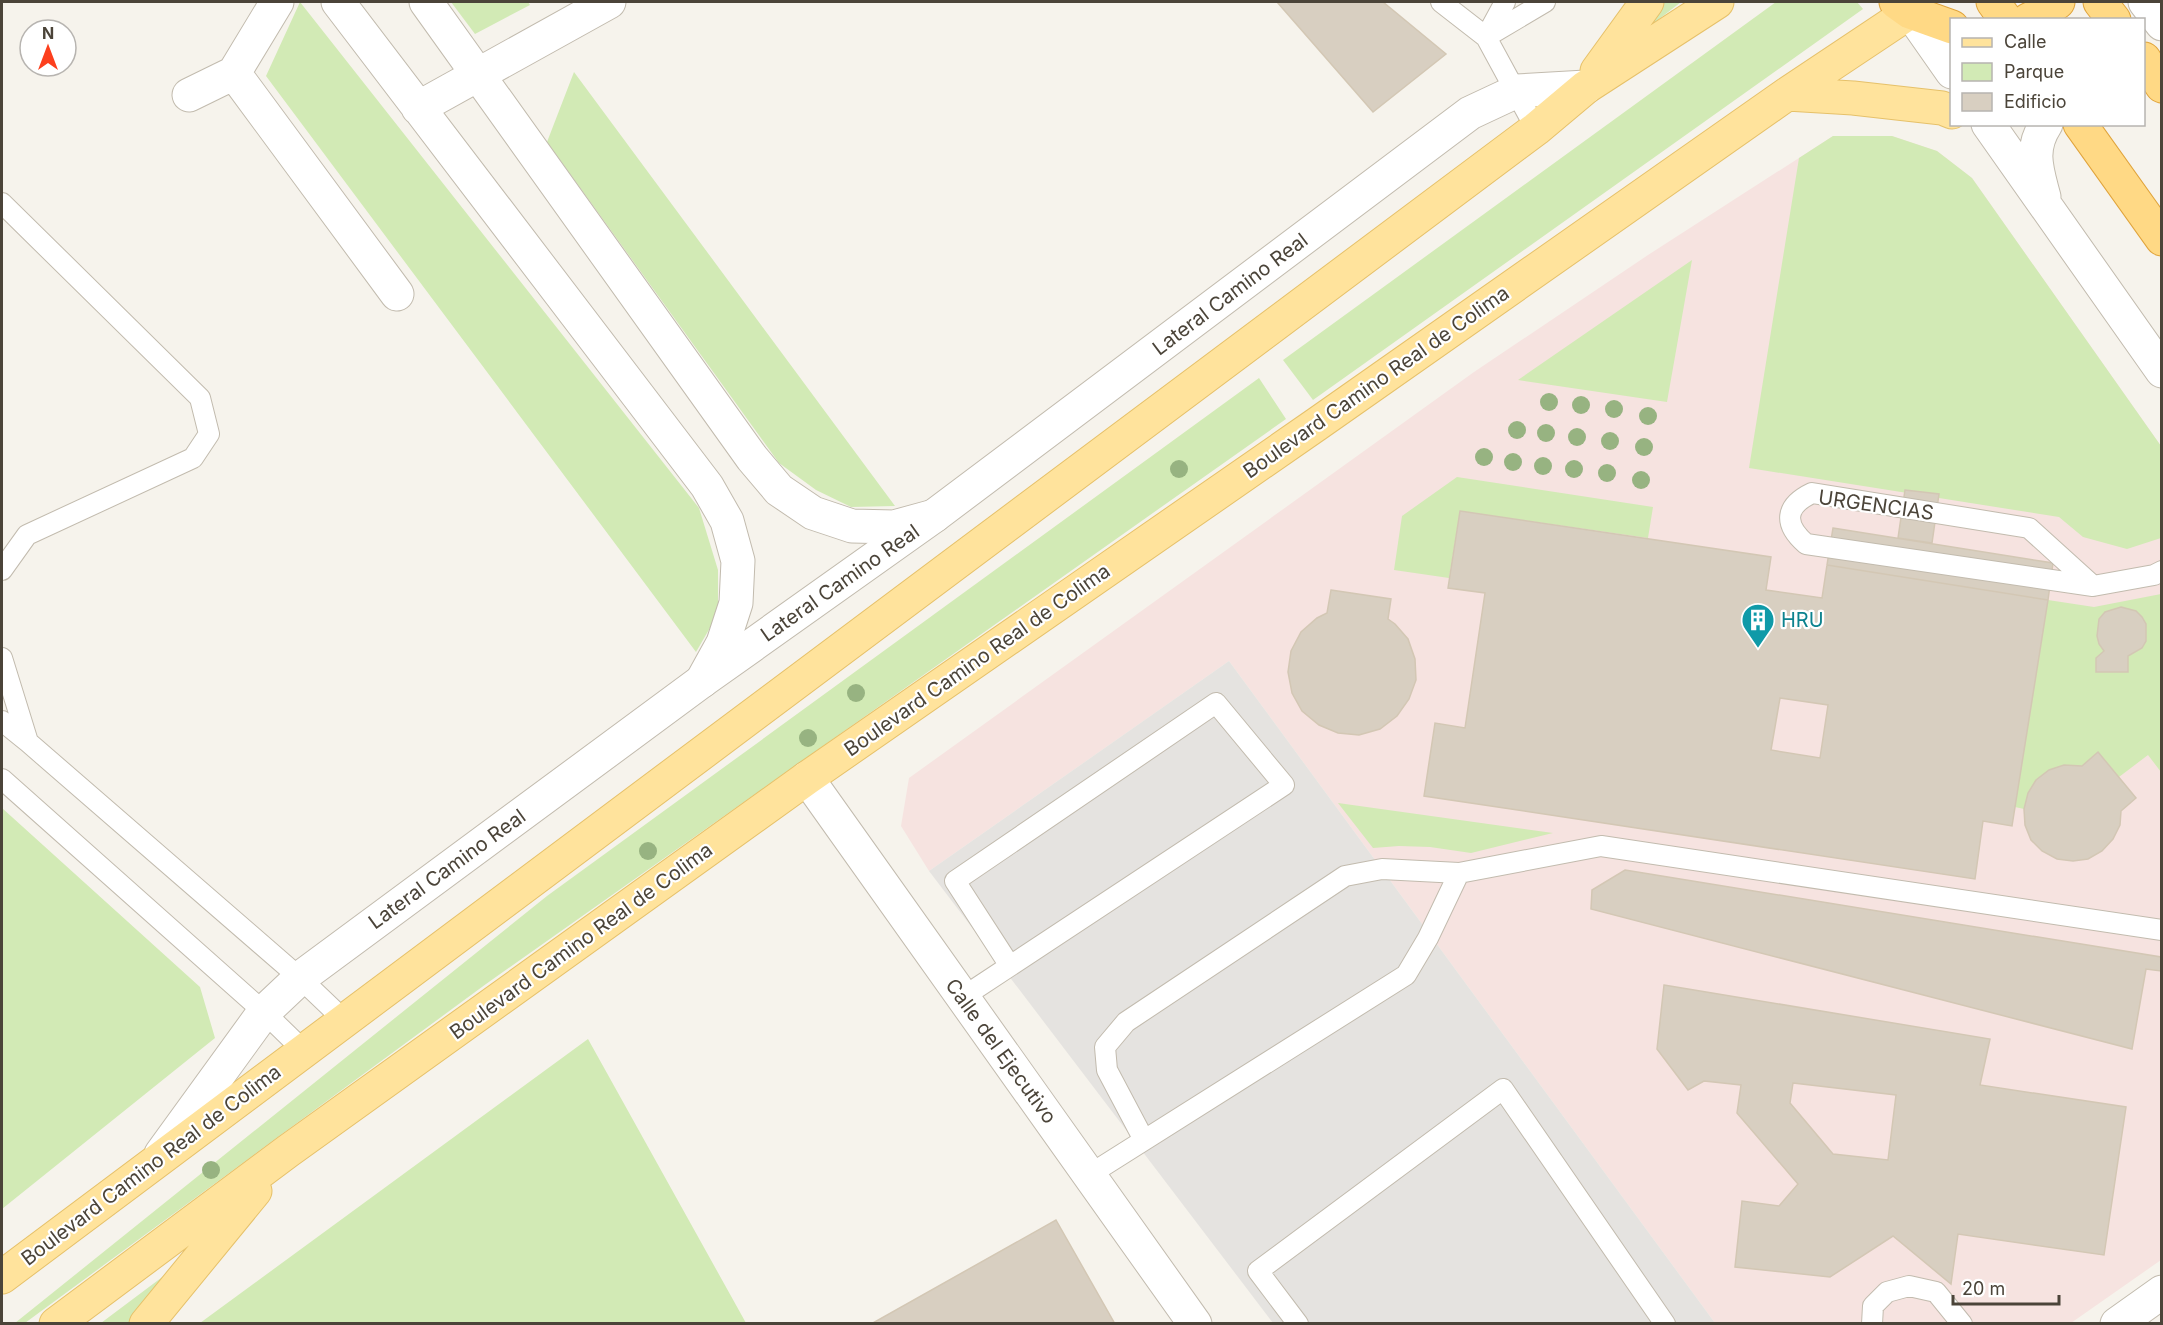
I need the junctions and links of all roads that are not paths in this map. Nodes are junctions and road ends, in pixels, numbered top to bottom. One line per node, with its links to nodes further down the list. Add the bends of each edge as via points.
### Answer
1 (277, 2): 25 (street)
2 (338, 2): 32 (street)
3 (426, 2): 26 (street)
4 (609, 2): 26 (street)
5 (1442, 2): 20 (lane)
6 (1505, 2): 20 (lane)
7 (1545, 2): 20 (lane)
8 (1647, 2): 28 (main road)
9 (1717, 2): 28 (main road, Boulevard Camino Real de Colima)
10 (1993, 2): 15 (highway)
11 (2058, 2): 16 (highway)
12 (2100, 2): 17 (highway)
13 (2145, 2): 18 (street)
14 (1903, 7): 19 (highway); 24 (street); 30 (main road, Boulevard Camino Real de Colima)
15 (2005, 18)
16 (2032, 18)
17 (2112, 18)
18 (2162, 24)
19 (1950, 26)
20 (1486, 38): 29 (lane)
21 (2162, 57): 22 (street)
22 (2145, 58)
23 (2145, 60): 27 (highway)
24 (1950, 69)
25 (234, 73): 31 (street); 41 (street)
26 (477, 74): 32 (street); 43 (street, via 778,490 813,513 852,525 894,527)
27 (2162, 86)
28 (1586, 87): 29 (street, Lateral Camino Real); 37 (main road, Boulevard Camino Real de Colima)
29 (1516, 92): 37 (lane); 43 (street, Lateral Camino Real, via 1470,113)
30 (1786, 94): 33 (main road, via 1853,98); 51 (main road, Boulevard Camino Real de Colima)
31 (189, 95)
32 (418, 108): 48 (street, via 707,486 727,521 738,561 736,603 723,643)
33 (1950, 111)
34 (1989, 126): 39 (street)
35 (2045, 126): 39 (street, via 2034,161)
36 (2081, 126): 40 (highway)
37 (1536, 129): 59 (main road, Boulevard Camino Real de Colima)
38 (2, 202): 44 (lane, via 200,398 209,434 193,458 27,535)
39 (2049, 214): 42 (street)
40 (2162, 239)
41 (397, 294)
42 (2162, 371)
43 (934, 516): 48 (street, Lateral Camino Real)
44 (2, 570)
45 (2162, 571): 46 (lane, URGENCIAS)
46 (2093, 586): 46 (lane, URGENCIAS, via 1806,544 1794,533 1790,516 1798,500 1812,493 2029,528)
47 (2, 658): 50 (lane)
48 (702, 681): 56 (street, Lateral Camino Real)
49 (2, 721): 50 (lane)
50 (28, 742): 56 (lane)
51 (807, 778): 57 (street, Calle del Ejecutivo); 62 (main road, Boulevard Camino Real de Colima)
52 (2, 779): 58 (lane)
53 (1459, 873): 54 (lane, via 1601,846); 61 (lane, via 1406,975); 61 (lane, via 1382,868 1345,876 1126,1022 1106,1047 1107,1070)
54 (2162, 930)
55 (1010, 966): 55 (lane, via 955,881 1216,703 1284,784); 57 (lane)
56 (300, 978): 58 (street, Lateral Camino Real); 59 (lane)
57 (963, 997): 64 (street, Calle del Ejecutivo)
58 (264, 1012): 60 (lane); 63 (street, Lateral Camino Real)
59 (345, 1021): 60 (main road, Boulevard Camino Real de Colima)
60 (304, 1051): 63 (main road, Boulevard Camino Real de Colima)
61 (1144, 1140): 64 (lane)
62 (288, 1151): 67 (main road, Boulevard Camino Real de Colima); 68 (main road)
63 (153, 1165): 65 (main road, Boulevard Camino Real de Colima)
64 (1089, 1174): 69 (street, Calle del Ejecutivo)
65 (2, 1276)
66 (2162, 1292): 74 (street)
67 (56, 1323)
68 (146, 1323)
69 (1195, 1323)
70 (1298, 1323): 71 (lane, via 1258,1271 1503,1089)
71 (1665, 1323)
72 (1872, 1323): 73 (lane, via 1873,1306 1887,1292 1909,1286 1936,1292)
73 (1962, 1323)
74 (2117, 1323)

